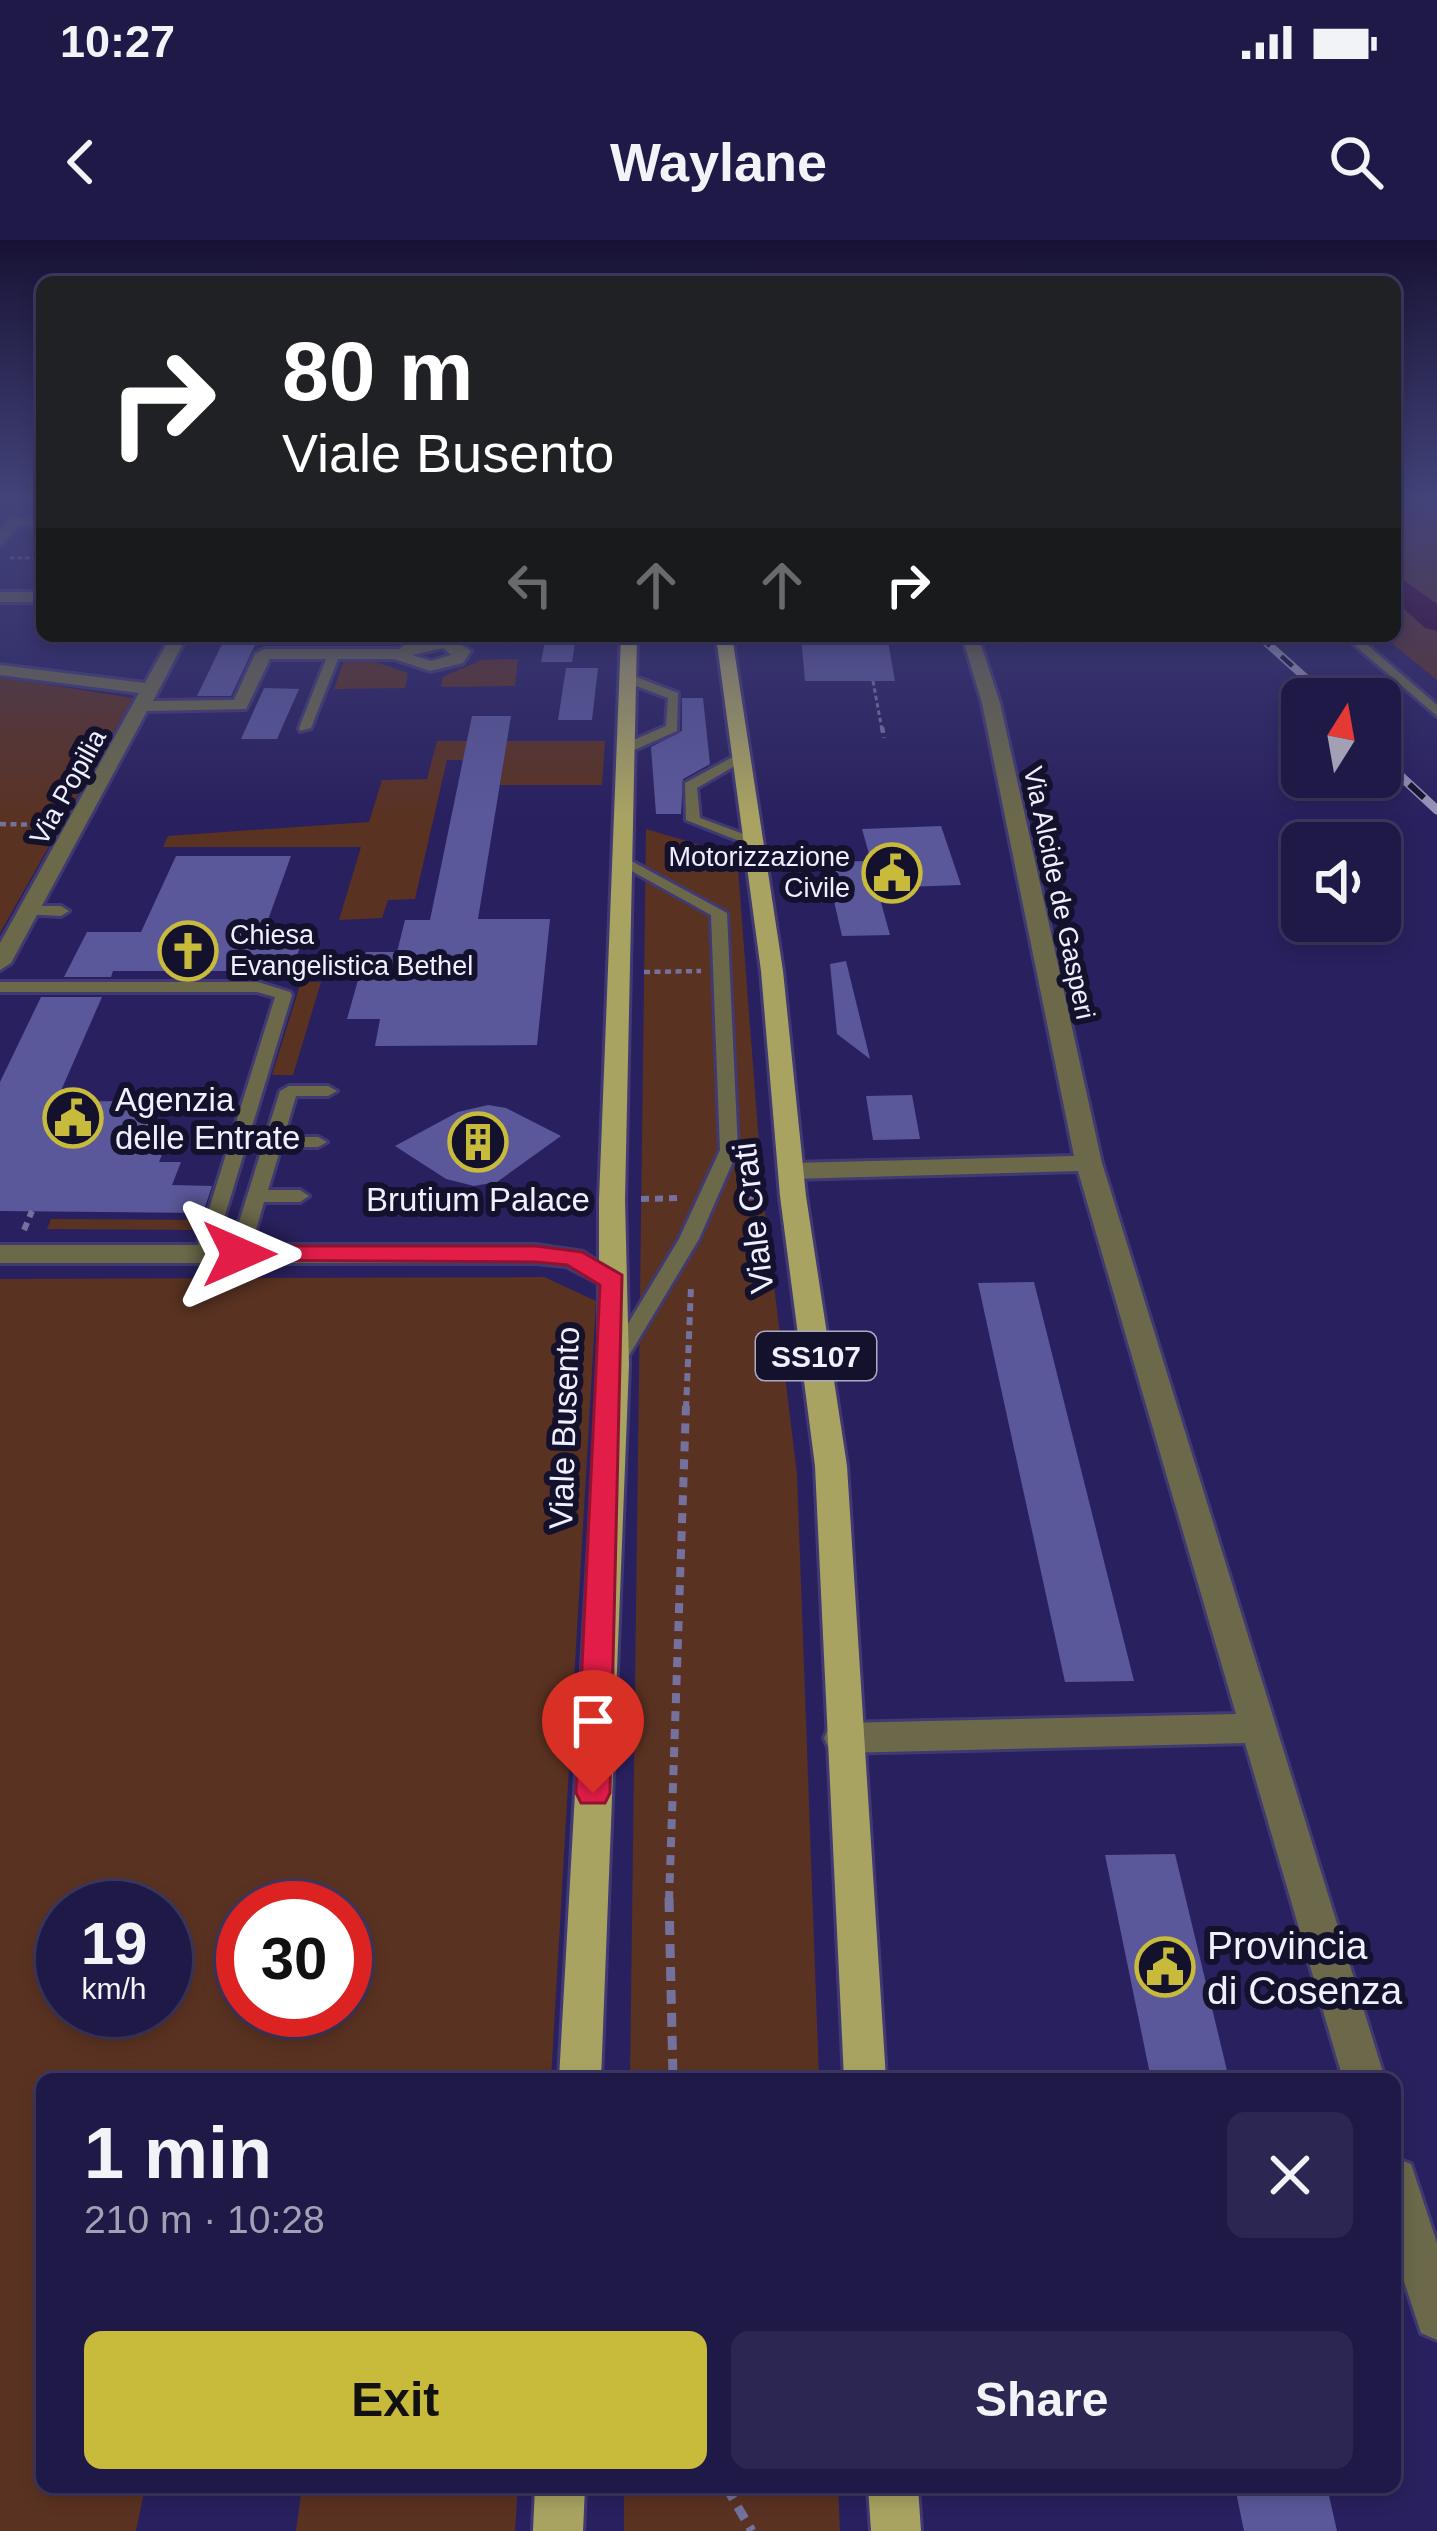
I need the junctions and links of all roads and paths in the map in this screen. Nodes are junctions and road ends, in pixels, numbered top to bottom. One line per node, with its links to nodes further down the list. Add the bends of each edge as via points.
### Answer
1 (175, 642): 13 (street, Via Popilia)
2 (430, 642): 9 (street)
3 (445, 642): 9 (street, via 461,655 430,666)
4 (629, 642): 11 (main road, Viale Busento)
5 (725, 642): 18 (main road, Viale Crati / SS107)
6 (972, 642): 30 (street, Via Alcide de Gasperi)
7 (1357, 642): 14 (lane)
8 (334, 654): 9 (street); 13 (street, via 264,654 240,705); 15 (lane)
9 (401, 654)
10 (0, 670): 13 (street)
11 (628, 678): 17 (main road, Viale Busento); 17 (lane, via 674,696 672,728)
12 (872, 681): 16 (path)
13 (149, 698): 23 (street, Via Popilia)
14 (1437, 712)
15 (304, 728)
16 (884, 738)
17 (627, 748): 22 (main road, Viale Busento)
18 (740, 757): 21 (main road, Viale Crati / SS107); 21 (lane, via 690,786 693,820)
19 (0, 824): 20 (path)
20 (61, 825)
21 (752, 842): 31 (main road, Viale Crati / SS107)
22 (623, 861): 36 (lane, via 719,913 730,1150); 40 (main road, Viale Busento)
23 (29, 911): 24 (lane); 25 (street, Via Popilia)
24 (61, 911)
25 (0, 963)
26 (0, 987): 38 (lane, via 272,988 285,1000)
27 (328, 1091): 28 (lane, via 289,1091)
28 (273, 1142): 29 (lane); 32 (lane)
29 (318, 1142)
30 (1089, 1163): 31 (street, via 1000,1159); 42 (street, Via Alcide de Gasperi)
31 (791, 1171): 43 (main road, Viale Crati / SS107, via 831,1466)
32 (256, 1196): 33 (lane); 39 (lane)
33 (300, 1196)
34 (32, 1211): 35 (path)
35 (22, 1234)
36 (689, 1239): 41 (lane); 45 (path, via 705,1242 691,1288 678,1529 668,1870)
37 (0, 1254): 38 (street)
38 (205, 1254): 39 (street)
39 (239, 1254): 40 (street, via 536,1254 573,1258)
40 (613, 1281): 41 (main road, Viale Busento)
41 (614, 1364): 44 (main road, Viale Busento)
42 (1257, 1728): 43 (street); 47 (street, Via Alcide de Gasperi)
43 (842, 1738): 46 (main road, Viale Crati / SS107)
44 (580, 2073)
45 (673, 2073)
46 (866, 2073)
47 (1362, 2073)
48 (1401, 2200): 49 (street)
49 (1437, 2318)
50 (560, 2493): 53 (main road)
51 (730, 2493): 54 (path)
52 (893, 2493): 55 (main road)
53 (558, 2531)
54 (752, 2531)
55 (896, 2531)

